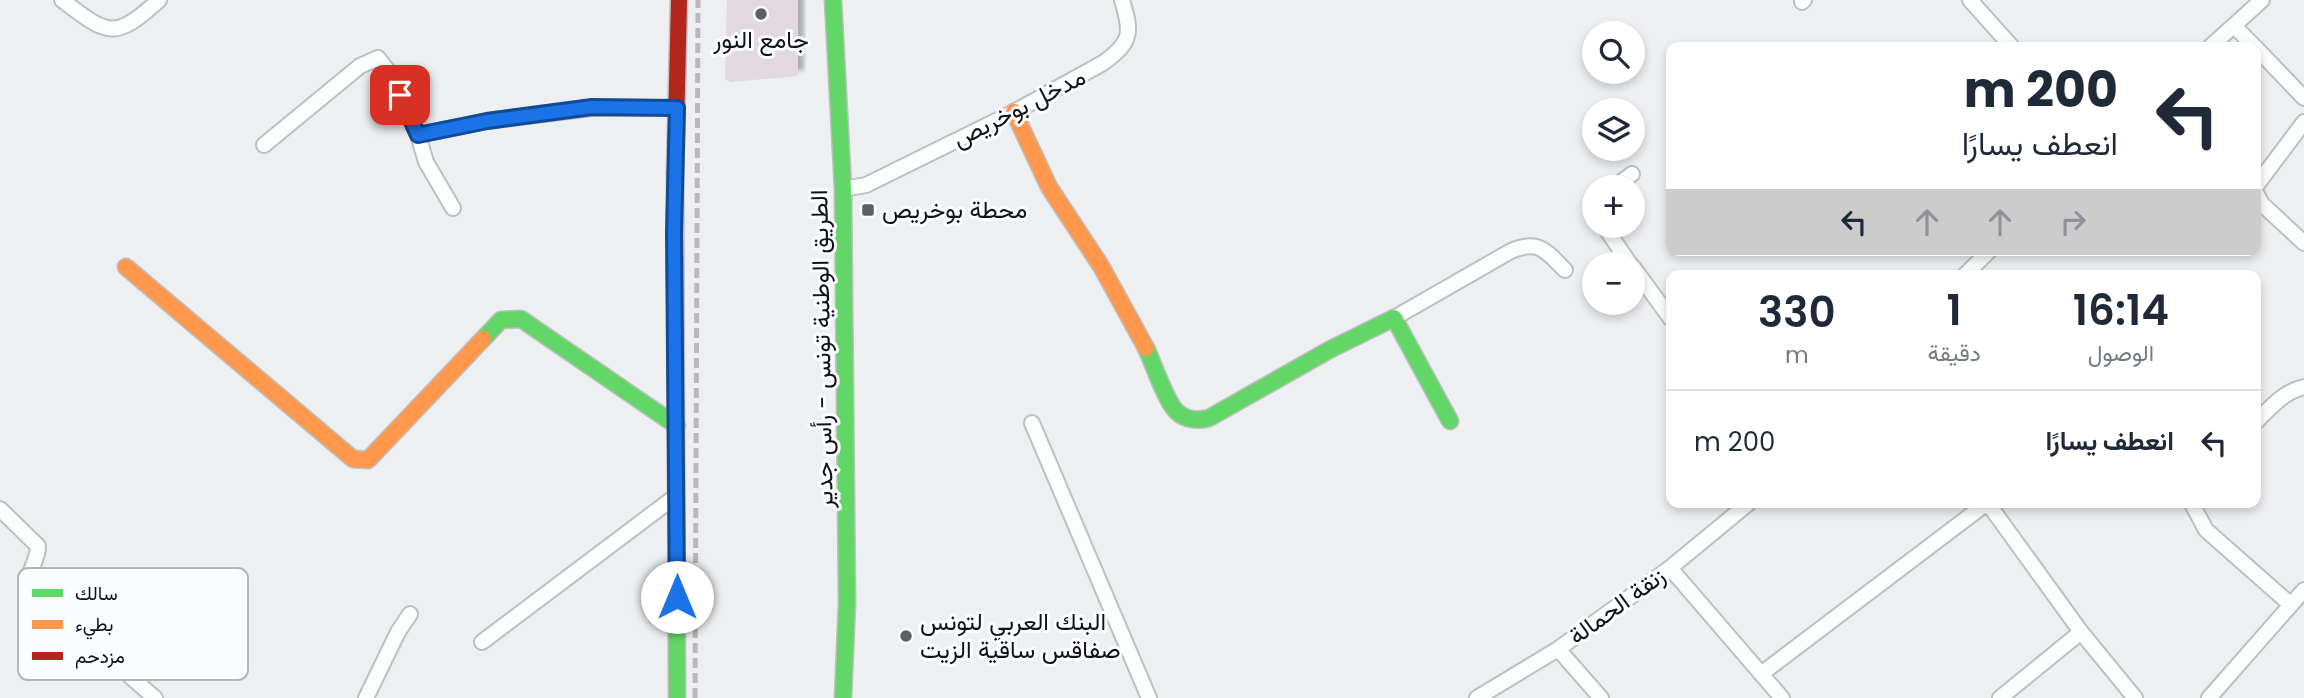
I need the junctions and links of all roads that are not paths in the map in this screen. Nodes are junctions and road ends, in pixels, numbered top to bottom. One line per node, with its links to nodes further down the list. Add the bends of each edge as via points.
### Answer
1 (62, 0): 2 (street, via 91,22 114,30 127,26)
2 (159, 0)
3 (679, 0): 14 (street)
4 (833, 0): 20 (street, الطريق الوطنية تونس - رأس جدير)
5 (1122, 0): 15 (street, مدخل بوخريص, via 1130,29 1123,47 1084,75)
6 (1970, 0): 9 (street)
7 (2262, 0): 8 (street)
8 (2234, 26): 10 (street); 11 (street)
9 (2008, 42)
10 (2216, 42)
11 (2249, 42)
12 (2261, 54): 13 (street)
13 (2304, 98)
14 (677, 108): 17 (street, via 592,107); 35 (street)
15 (1014, 112): 20 (street, مدخل بوخريص, via 866,185); 30 (street, via 1049,187 1136,326 1175,410 1183,417 1209,418)
16 (2304, 122): 19 (street)
17 (418, 135): 18 (street, via 391,75 378,58 360,66); 22 (street, via 426,162)
18 (264, 145)
19 (2261, 179)
20 (843, 189): 55 (street, الطريق الوطنية تونس - رأس جدير)
21 (2261, 202): 23 (street)
22 (453, 208)
23 (2304, 243)
24 (1984, 256): 27 (street)
25 (126, 267): 35 (street, via 358,461 368,460 501,320 522,319)
26 (1564, 270): 30 (street, via 1540,247 1523,246)
27 (1970, 270)
28 (1645, 283): 29 (street)
29 (1666, 311)
30 (1394, 318): 33 (street)
31 (2304, 387): 32 (street, via 2279,398)
32 (2261, 417)
33 (1450, 421)
34 (1032, 423): 56 (street)
35 (677, 426): 36 (street)
36 (676, 496): 48 (street); 54 (street)
37 (1743, 508): 43 (street, زنقة الحمالة)
38 (1980, 508): 50 (street)
39 (1991, 508): 47 (street)
40 (2194, 508): 45 (street, via 2206,530)
41 (0, 509): 42 (street, via 38,546)
42 (32, 568)
43 (1670, 568): 49 (street, زنقة الحمالة); 50 (street)
44 (2304, 590): 45 (street)
45 (2291, 605): 62 (street)
46 (410, 614): 53 (street)
47 (2081, 632): 60 (street); 61 (street)
48 (482, 642)
49 (1558, 649): 57 (street, زنقة الحمالة); 58 (street)
50 (1761, 674): 59 (street)
51 (134, 680): 52 (street)
52 (155, 698)
53 (366, 698)
54 (677, 698)
55 (843, 698)
56 (1150, 698)
57 (1477, 698)
58 (1601, 698)
59 (1782, 698)
60 (2000, 698)
61 (2135, 698)
62 (2210, 698)

